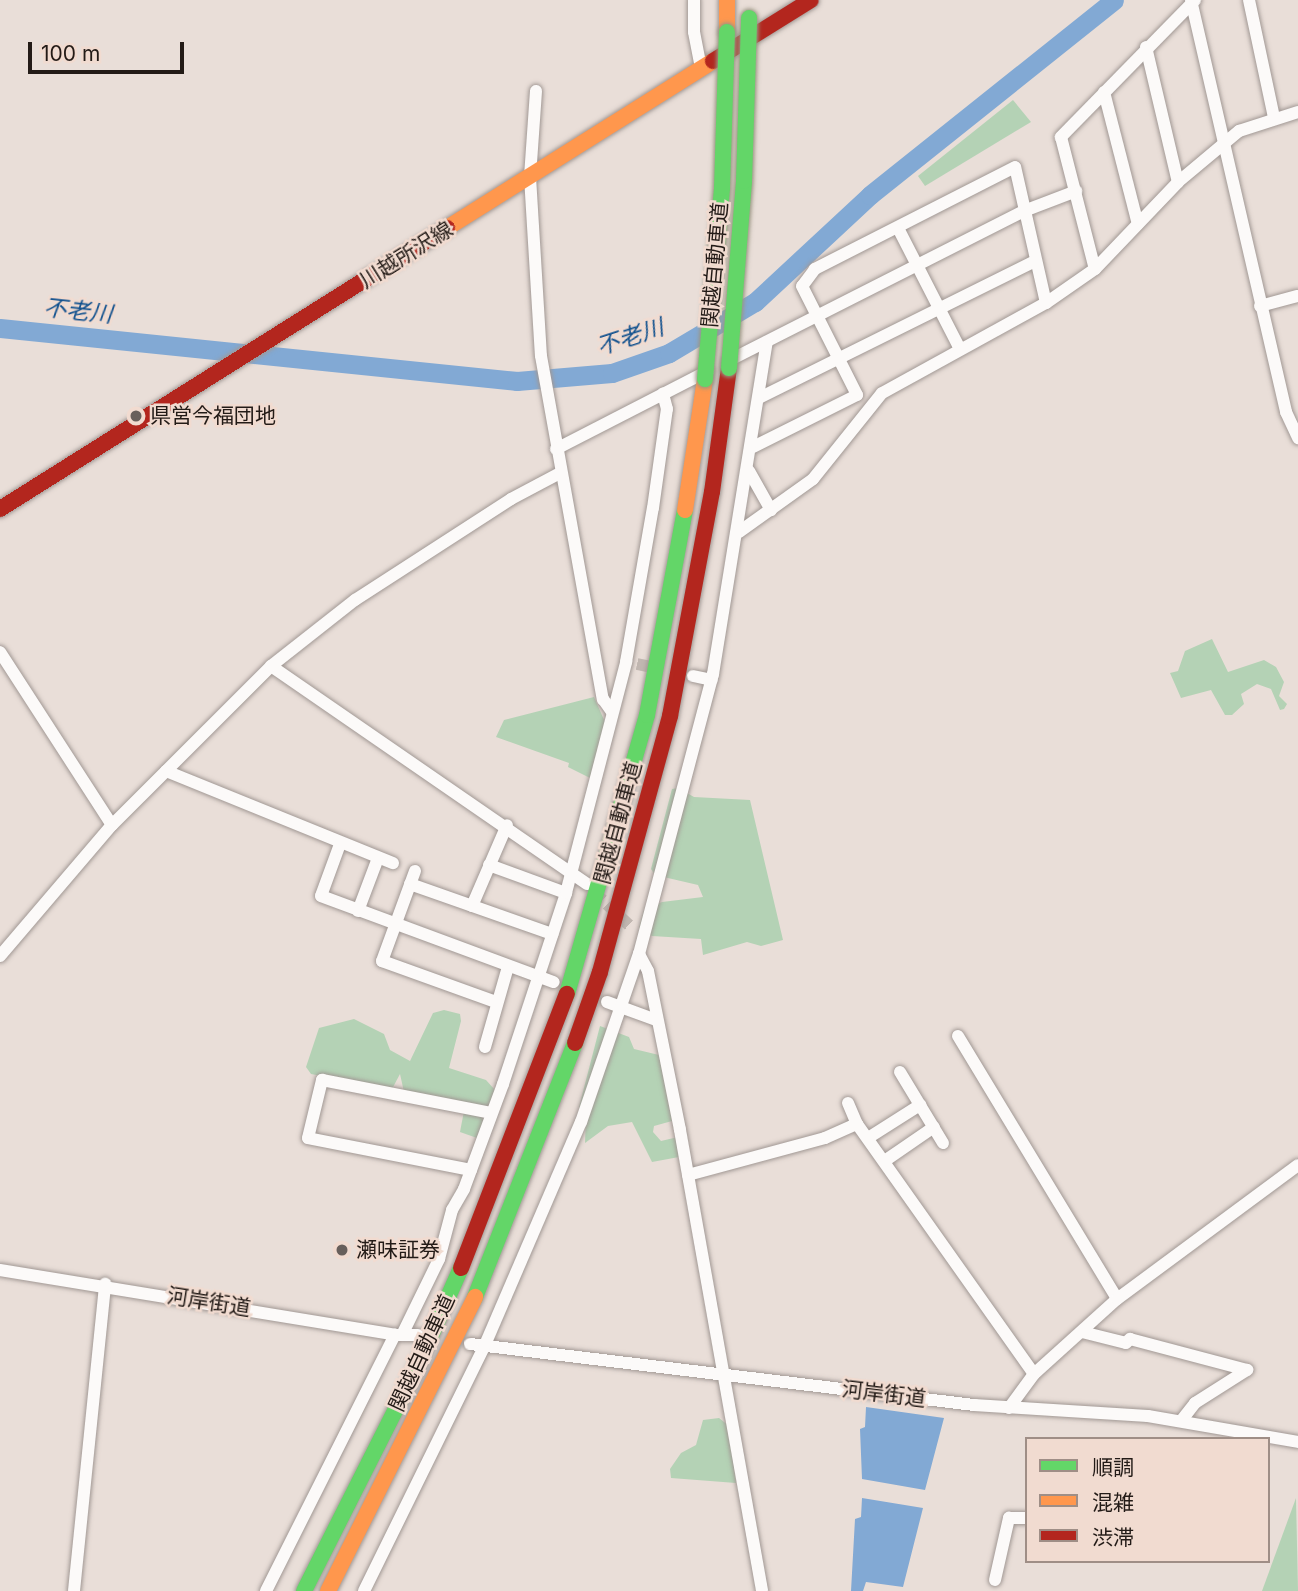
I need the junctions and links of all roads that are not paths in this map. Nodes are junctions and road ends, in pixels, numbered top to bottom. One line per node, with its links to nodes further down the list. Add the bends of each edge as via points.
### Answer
1 (694, 0): 8 (street)
2 (727, 0): 109 (main road, 関越自動車道, bridge, via 722,188 705,379 672,600 650,703 578,963 490,1202 412,1377)
3 (749, 0): 110 (main road, 関越自動車道, bridge, via 745,167 729,368 712,492 670,716 600,972 561,1084 439,1376)
4 (811, 0): 8 (main road, 川越所沢線)
5 (1249, 0): 12 (street)
6 (1192, 1): 7 (street); 13 (street)
7 (1146, 47): 10 (street); 15 (street)
8 (701, 68): 14 (main road, 川越所沢線)
9 (536, 91): 14 (street)
10 (1104, 92): 16 (street, via 1061,137); 18 (street)
11 (1298, 112): 12 (street)
12 (1274, 118): 13 (street, via 1238,131)
13 (1225, 142): 15 (street); 25 (street)
14 (530, 177): 37 (street, via 543,366); 40 (main road, 川越所沢線)
15 (1178, 182): 18 (street)
16 (1076, 191): 17 (street); 22 (street)
17 (1024, 211): 19 (street, via 1015,167); 20 (street); 21 (street)
18 (1138, 224): 22 (street)
19 (898, 228): 21 (street); 27 (street, via 815,269 802,286)
20 (1035, 261): 24 (street); 26 (street)
21 (917, 265): 26 (street); 27 (street)
22 (1096, 269): 24 (street)
23 (1298, 296): 25 (street)
24 (1046, 303): 29 (street)
25 (1260, 306): 35 (street, via 1286,412)
26 (939, 309): 29 (street); 30 (street)
27 (817, 315): 28 (street); 30 (street)
28 (767, 342): 31 (street); 33 (street)
29 (960, 349): 34 (street, via 882,393)
30 (839, 359): 32 (street); 33 (street)
31 (663, 394): 37 (street); 47 (street, via 667,409 631,663)
32 (857, 395): 34 (street); 36 (street)
33 (759, 398): 36 (street)
34 (864, 410): 41 (street, via 813,479)
35 (1297, 432)
36 (753, 447): 38 (street)
37 (556, 449): 39 (street)
38 (749, 471): 41 (street); 42 (street)
39 (560, 474): 44 (street, via 511,499 355,600); 47 (street, via 603,699)
40 (0, 509)
41 (771, 510): 42 (street)
42 (739, 532): 46 (street)
43 (0, 652): 49 (street)
44 (271, 666): 48 (street); 50 (street)
45 (693, 676): 46 (street)
46 (712, 680): 65 (street)
47 (612, 712): 55 (street)
48 (166, 771): 49 (street); 51 (street)
49 (112, 825): 67 (street)
50 (507, 825): 54 (street); 55 (street)
51 (340, 844): 52 (street); 61 (street, via 321,896)
52 (378, 858): 53 (street); 61 (street)
53 (393, 863)
54 (489, 865): 59 (street); 60 (street)
55 (572, 870): 58 (street); 59 (street)
56 (415, 871): 57 (street)
57 (410, 884): 60 (street); 62 (street)
58 (587, 884)
59 (566, 893): 64 (street)
60 (472, 906): 64 (street)
61 (358, 911): 62 (street)
62 (394, 925): 68 (street); 71 (street, via 382,961)
63 (630, 926): 65 (street)
64 (552, 934): 69 (street)
65 (641, 938): 66 (street)
66 (639, 954): 73 (street); 74 (street, via 648,971)
67 (0, 956)
68 (508, 967): 69 (street); 71 (street)
69 (540, 978): 70 (street); 80 (street)
70 (554, 982)
71 (496, 1002): 76 (street)
72 (607, 1002): 73 (street)
73 (620, 1007): 74 (street); 96 (street, via 581,1122)
74 (656, 1020): 88 (street)
75 (958, 1036): 91 (street)
76 (485, 1047)
77 (900, 1072): 79 (street)
78 (848, 1103): 81 (street)
79 (920, 1105): 82 (street); 83 (street)
80 (491, 1112): 87 (street); 87 (street, via 321,1080 308,1138)
81 (858, 1124): 83 (street); 88 (street, via 825,1138)
82 (934, 1127): 84 (street); 85 (street)
83 (868, 1138): 85 (street)
84 (943, 1143)
85 (886, 1160): 98 (street)
86 (1298, 1165): 91 (street)
87 (471, 1170): 93 (street, via 452,1210 439,1259)
88 (688, 1175): 97 (street)
89 (0, 1270): 90 (street, 河岸街道)
90 (106, 1284): 93 (street, 河岸街道); 107 (street)
91 (1117, 1299): 92 (street)
92 (1082, 1332): 98 (street); 100 (street, via 1126,1343 1130,1339 1247,1370 1195,1403)
93 (398, 1335): 94 (street, 河岸街道); 108 (street)
94 (418, 1335)
95 (470, 1344): 96 (street, 河岸街道)
96 (484, 1347): 97 (street, 河岸街道); 111 (street)
97 (724, 1374): 99 (street, 河岸街道); 112 (street)
98 (1034, 1374): 99 (street)
99 (1009, 1408): 100 (street, 河岸街道)
100 (1181, 1421): 101 (street, 河岸街道)
101 (1202, 1432): 102 (street, 河岸街道)
102 (1250, 1437)
103 (1270, 1439): 104 (street, 河岸街道)
104 (1298, 1442)
105 (1025, 1517): 106 (street, via 1009,1518)
106 (995, 1580)
107 (74, 1591)
108 (266, 1591)
109 (304, 1591)
110 (328, 1591)
111 (364, 1591)
112 (762, 1591)

